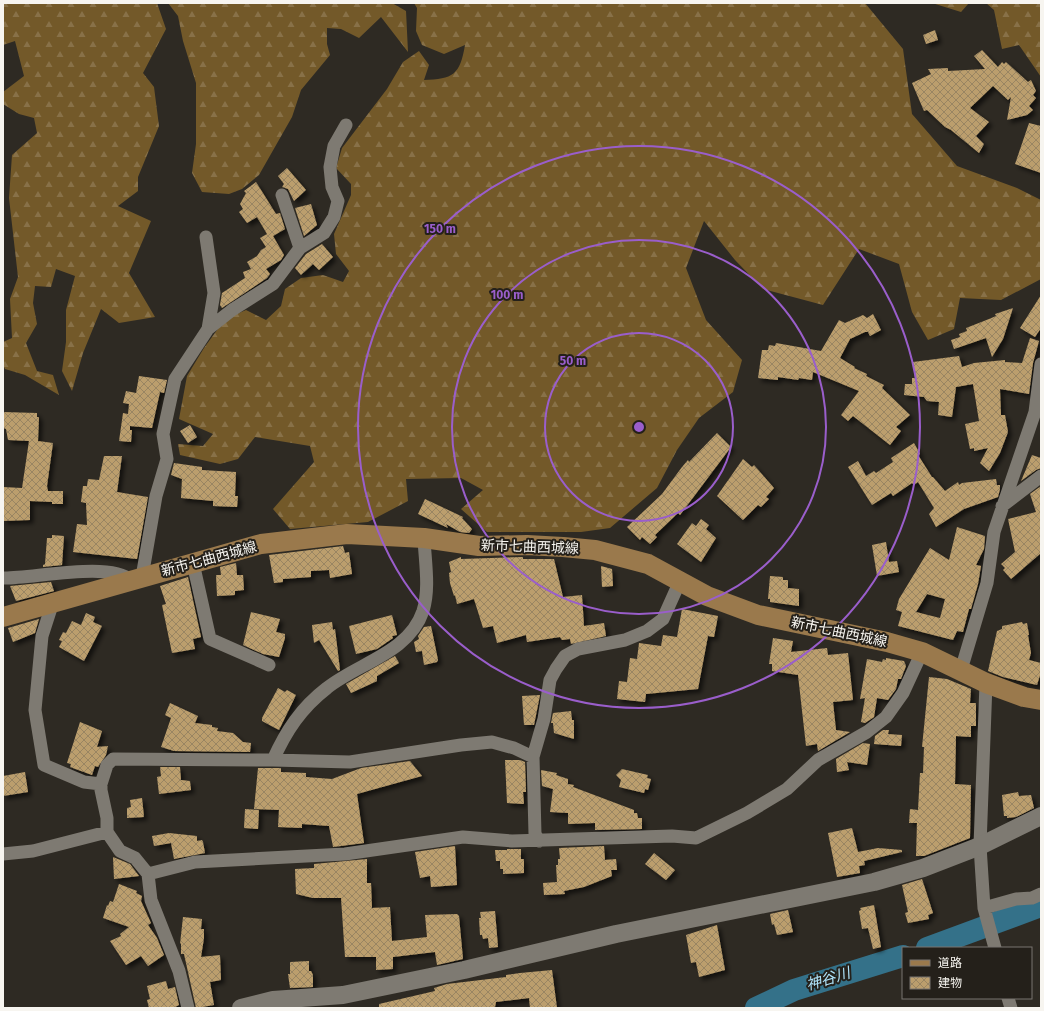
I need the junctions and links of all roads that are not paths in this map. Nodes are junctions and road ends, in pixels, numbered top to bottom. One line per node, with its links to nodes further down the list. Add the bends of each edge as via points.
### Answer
1 (346, 126): 4 (street, via 334,146 330,167 332,188 338,201 334,217 324,233)
2 (282, 195): 4 (street)
3 (206, 236): 5 (street, via 214,293)
4 (300, 248): 5 (street, via 273,284)
5 (208, 329): 12 (street, via 174,379 163,434 167,459)
6 (1041, 364): 8 (street, via 1035,412)
7 (1041, 476): 8 (street)
8 (1002, 506): 18 (street, via 994,532 988,583)
9 (424, 538): 10 (main road, 新市七曲西城線, via 347,534 261,544); 13 (main road, 新市七曲西城線, via 479,546 527,545 596,550 648,564); 22 (street, via 426,590 422,611 415,627 402,643 328,687 304,707 284,735)
10 (193, 563): 12 (main road, 新市七曲西城線); 17 (street, via 210,639)
11 (3, 578): 12 (street, via 91,571)
12 (136, 578): 14 (main road, 新市七曲西城線)
13 (680, 581): 16 (main road, 新市七曲西城線, via 707,596 758,615 887,642); 21 (street, via 663,619 648,631 626,640 578,649 565,656 550,680 544,719)
14 (54, 602): 15 (main road, 新市七曲西城線); 23 (street, via 42,636 35,710 44,765 84,782)
15 (3, 617)
16 (922, 652): 18 (main road, 新市七曲西城線); 26 (street, via 903,693 886,717 867,732 818,760 787,789 747,813 696,838 672,836)
17 (269, 665)
18 (961, 670): 19 (main road, 新市七曲西城線)
19 (986, 683): 20 (main road, 新市七曲西城線, via 1024,697); 27 (street)
20 (1041, 700)
21 (533, 757): 22 (street, via 492,742 461,744 350,762); 26 (street, via 535,834)
22 (273, 760): 23 (street, via 113,759 107,765)
23 (101, 784): 25 (street)
24 (1041, 816): 27 (street)
25 (107, 832): 28 (street, via 33,851); 29 (street, via 120,851 135,858)
26 (539, 841): 29 (street, via 463,836 345,854 195,862)
27 (980, 846): 31 (street); 34 (street, via 923,868 874,882 616,934 343,995 273,1000)
28 (3, 854)
29 (148, 874): 33 (street, via 151,900 179,971)
30 (1041, 894): 31 (street, via 1032,898 1016,899)
31 (985, 910): 32 (street)
32 (995, 947)
33 (188, 1008)
34 (241, 1008)

